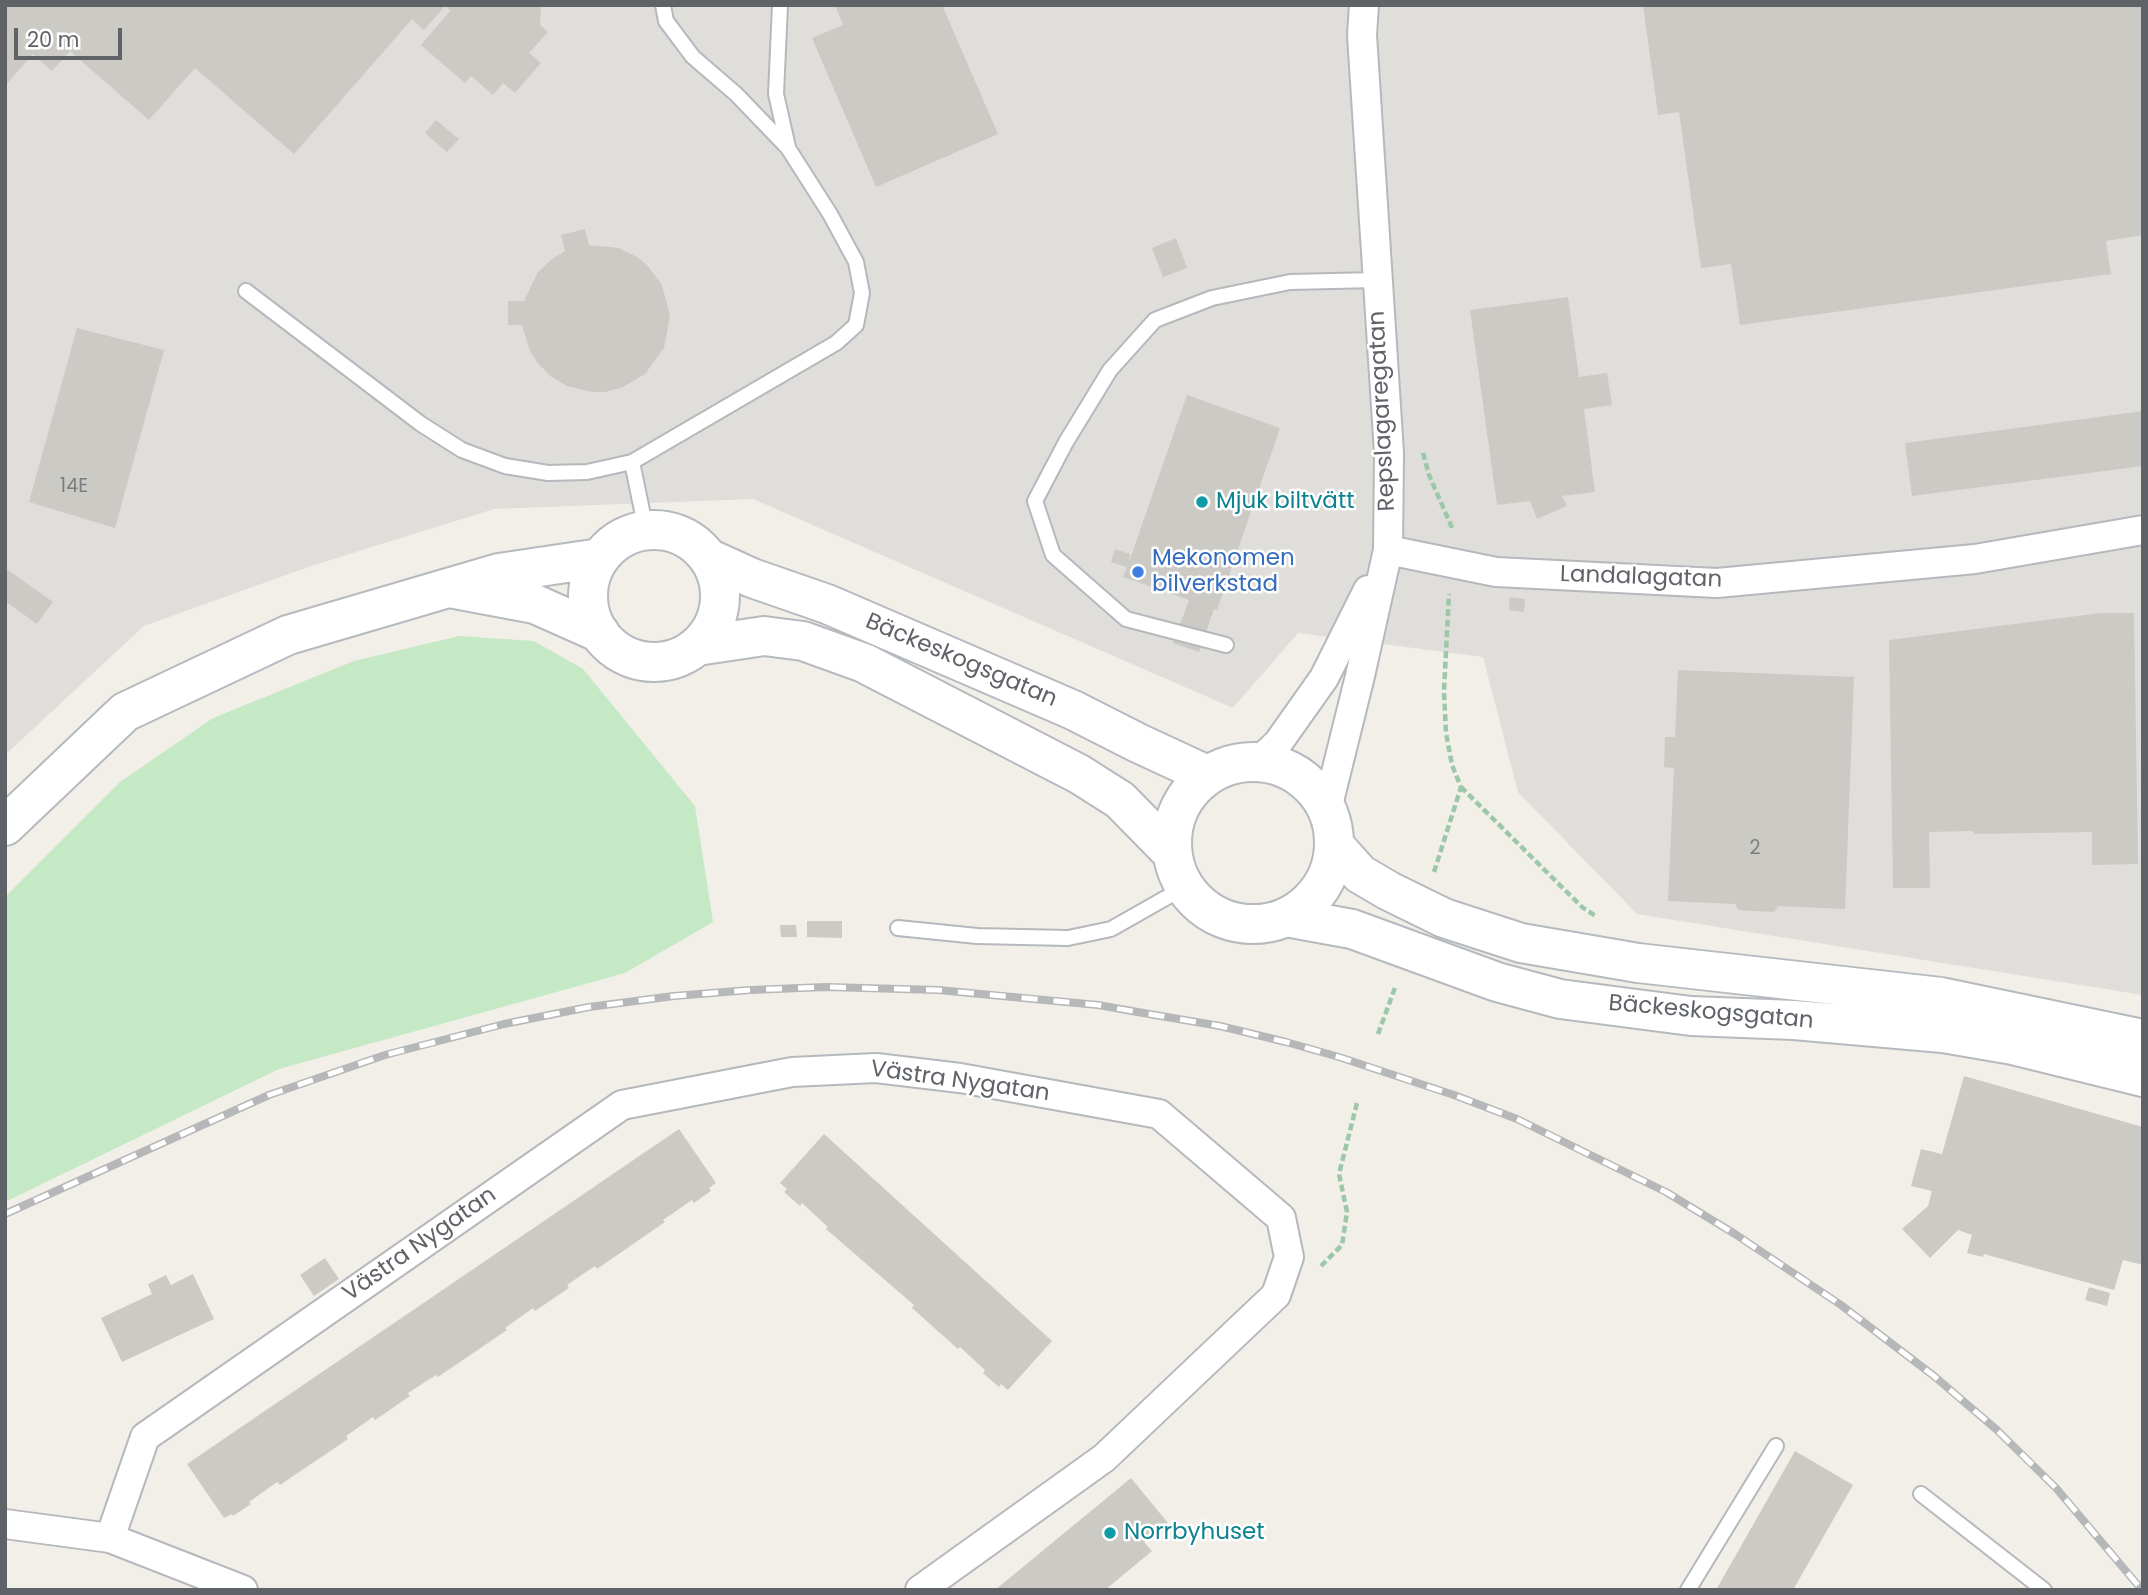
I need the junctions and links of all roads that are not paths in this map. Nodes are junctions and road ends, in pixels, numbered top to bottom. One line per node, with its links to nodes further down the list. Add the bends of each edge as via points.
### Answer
1 (663, 5): 4 (lane, via 666,21 693,57)
2 (780, 5): 4 (lane, via 776,94)
3 (1364, 5): 5 (street, Repslagaregatan)
4 (789, 148): 7 (lane, via 856,262 862,293 856,325 835,343)
5 (1376, 280): 10 (street, Repslagaregatan, via 1389,453); 15 (lane, via 1290,282 1212,298 1155,320 1110,370 1035,501 1053,555 1126,619)
6 (246, 291): 7 (lane, via 462,450 505,466 548,473 587,472)
7 (632, 462): 8 (lane)
8 (646, 530): 11 (main road, via 625,536); 12 (main road, via 682,536)
9 (2143, 530): 10 (street, Landalagatan, via 1976,559 1717,583 1496,572)
10 (1388, 550): 17 (street, via 1324,678 1278,743); 20 (street, Repslagaregatan)
11 (600, 558): 13 (main road, via 499,573); 14 (main road, via 588,595)
12 (709, 559): 16 (main road, via 719,581 720,605 712,628); 18 (main road, Bäckeskogsgatan, via 827,604 1073,710)
13 (446, 588): 14 (main road, via 535,604); 19 (main road, via 288,635 125,712)
14 (600, 633): 16 (main road, via 620,652 645,661 673,659)
15 (1226, 645)
16 (697, 646): 21 (main road, Bäckeskogsgatan, via 764,636 803,641 864,663 1079,774 1120,800)
17 (1258, 762): 18 (main road, via 1232,765); 20 (main road, via 1292,771 1312,788)
18 (1208, 775): 21 (main road, via 1178,810 1174,824)
19 (5, 826)
20 (1330, 827): 22 (main road, via 1328,874 1299,909); 24 (main road, Bäckeskogsgatan, via 1360,874 1444,918 1521,943 1638,963 1941,997)
21 (1179, 871): 22 (main road, via 1205,908 1230,920 1258,924); 23 (lane, via 1111,929 1068,938)
22 (1286, 916): 25 (main road, Bäckeskogsgatan, via 1352,929 1484,978 1560,999 1691,1016 1943,1032)
23 (898, 928)
24 (2143, 1039)
25 (2143, 1077)
26 (1776, 1446): 32 (lane)
27 (1921, 1494): 33 (lane)
28 (5, 1524): 29 (street)
29 (110, 1538): 30 (street); 31 (street, Västra Nygatan, via 145,1437 622,1105 792,1072 876,1068 960,1078 1159,1114 1281,1219 1289,1257 1276,1295 1104,1458)
30 (243, 1590)
31 (920, 1590)
32 (1688, 1590)
33 (2044, 1590)

